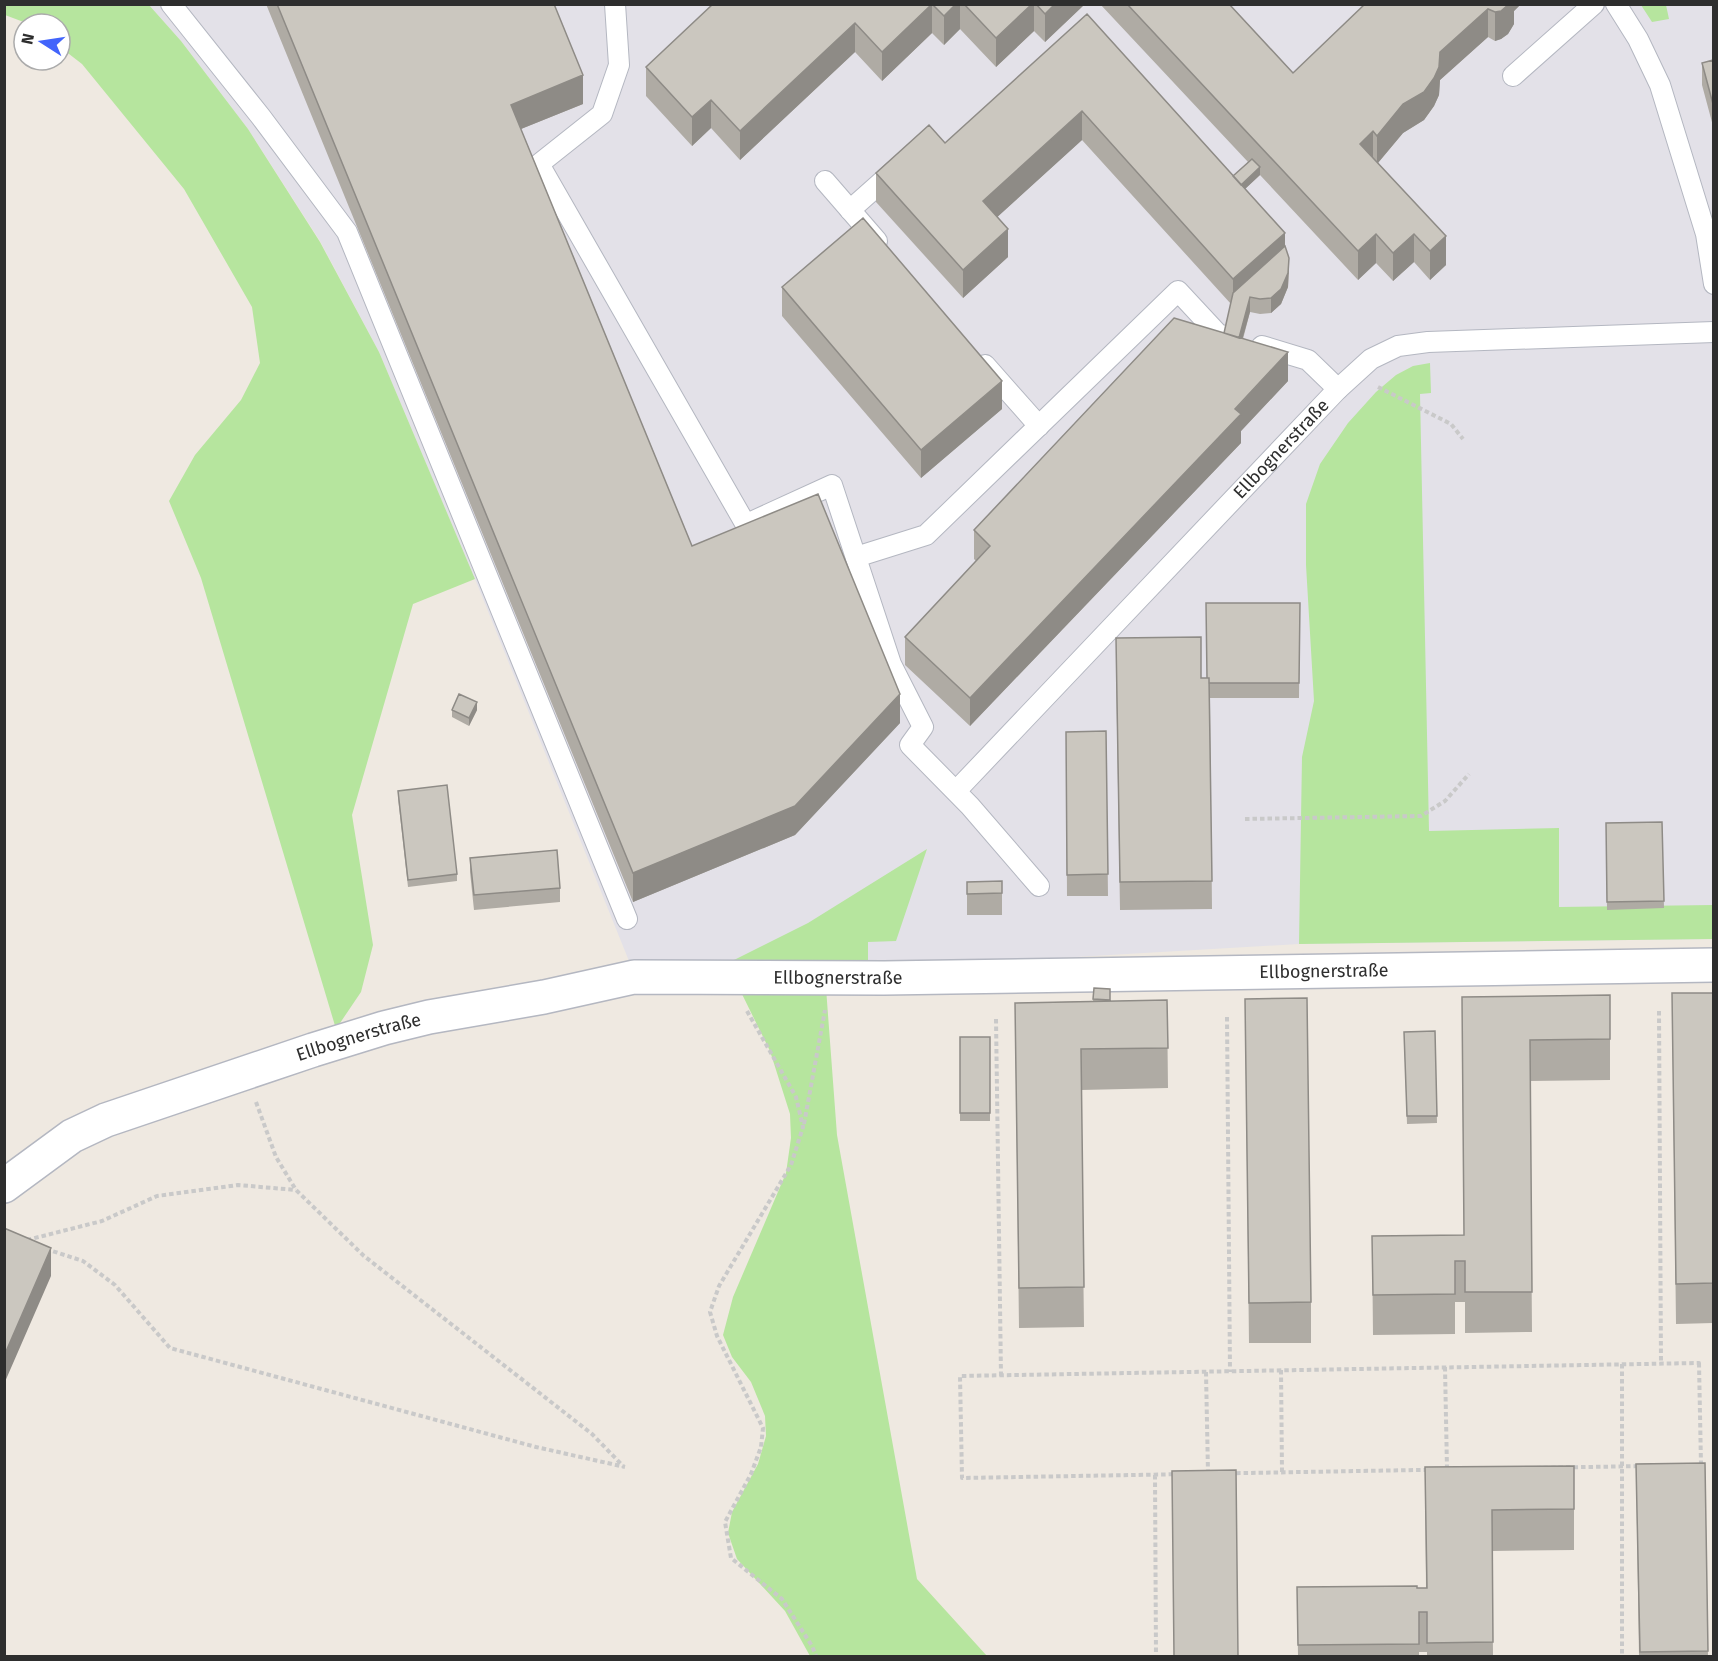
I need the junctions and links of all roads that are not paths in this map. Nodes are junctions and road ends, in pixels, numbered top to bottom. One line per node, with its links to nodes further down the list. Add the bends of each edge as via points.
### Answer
1 (171, 4): 20 (lane, via 347,231)
2 (615, 4): 15 (lane, via 619,65 602,114 539,164)
3 (1594, 4): 5 (lane)
4 (1616, 4): 10 (lane, via 1660,85 1706,234)
5 (1513, 76)
6 (910, 157): 8 (lane)
7 (825, 181): 8 (lane)
8 (850, 210): 9 (lane)
9 (890, 255)
10 (1713, 284)
11 (1713, 332): 13 (lane, Ellbognerstraße, via 1398,346 1371,359)
12 (976, 354): 14 (lane)
13 (1338, 389): 14 (lane, via 1308,360 1218,334 1178,291); 18 (lane, Ellbognerstraße)
14 (1039, 426): 17 (lane, via 926,535)
15 (746, 525): 16 (lane); 17 (lane, via 832,485)
16 (725, 534)
17 (856, 557): 18 (lane, via 891,664 923,727 910,745)
18 (956, 791): 19 (lane)
19 (1039, 886)
20 (627, 920)
21 (1713, 965): 22 (street, Ellbognerstraße, via 832,978 634,977 429,1017 248,1071 106,1120 72,1136)
22 (4, 1186)

